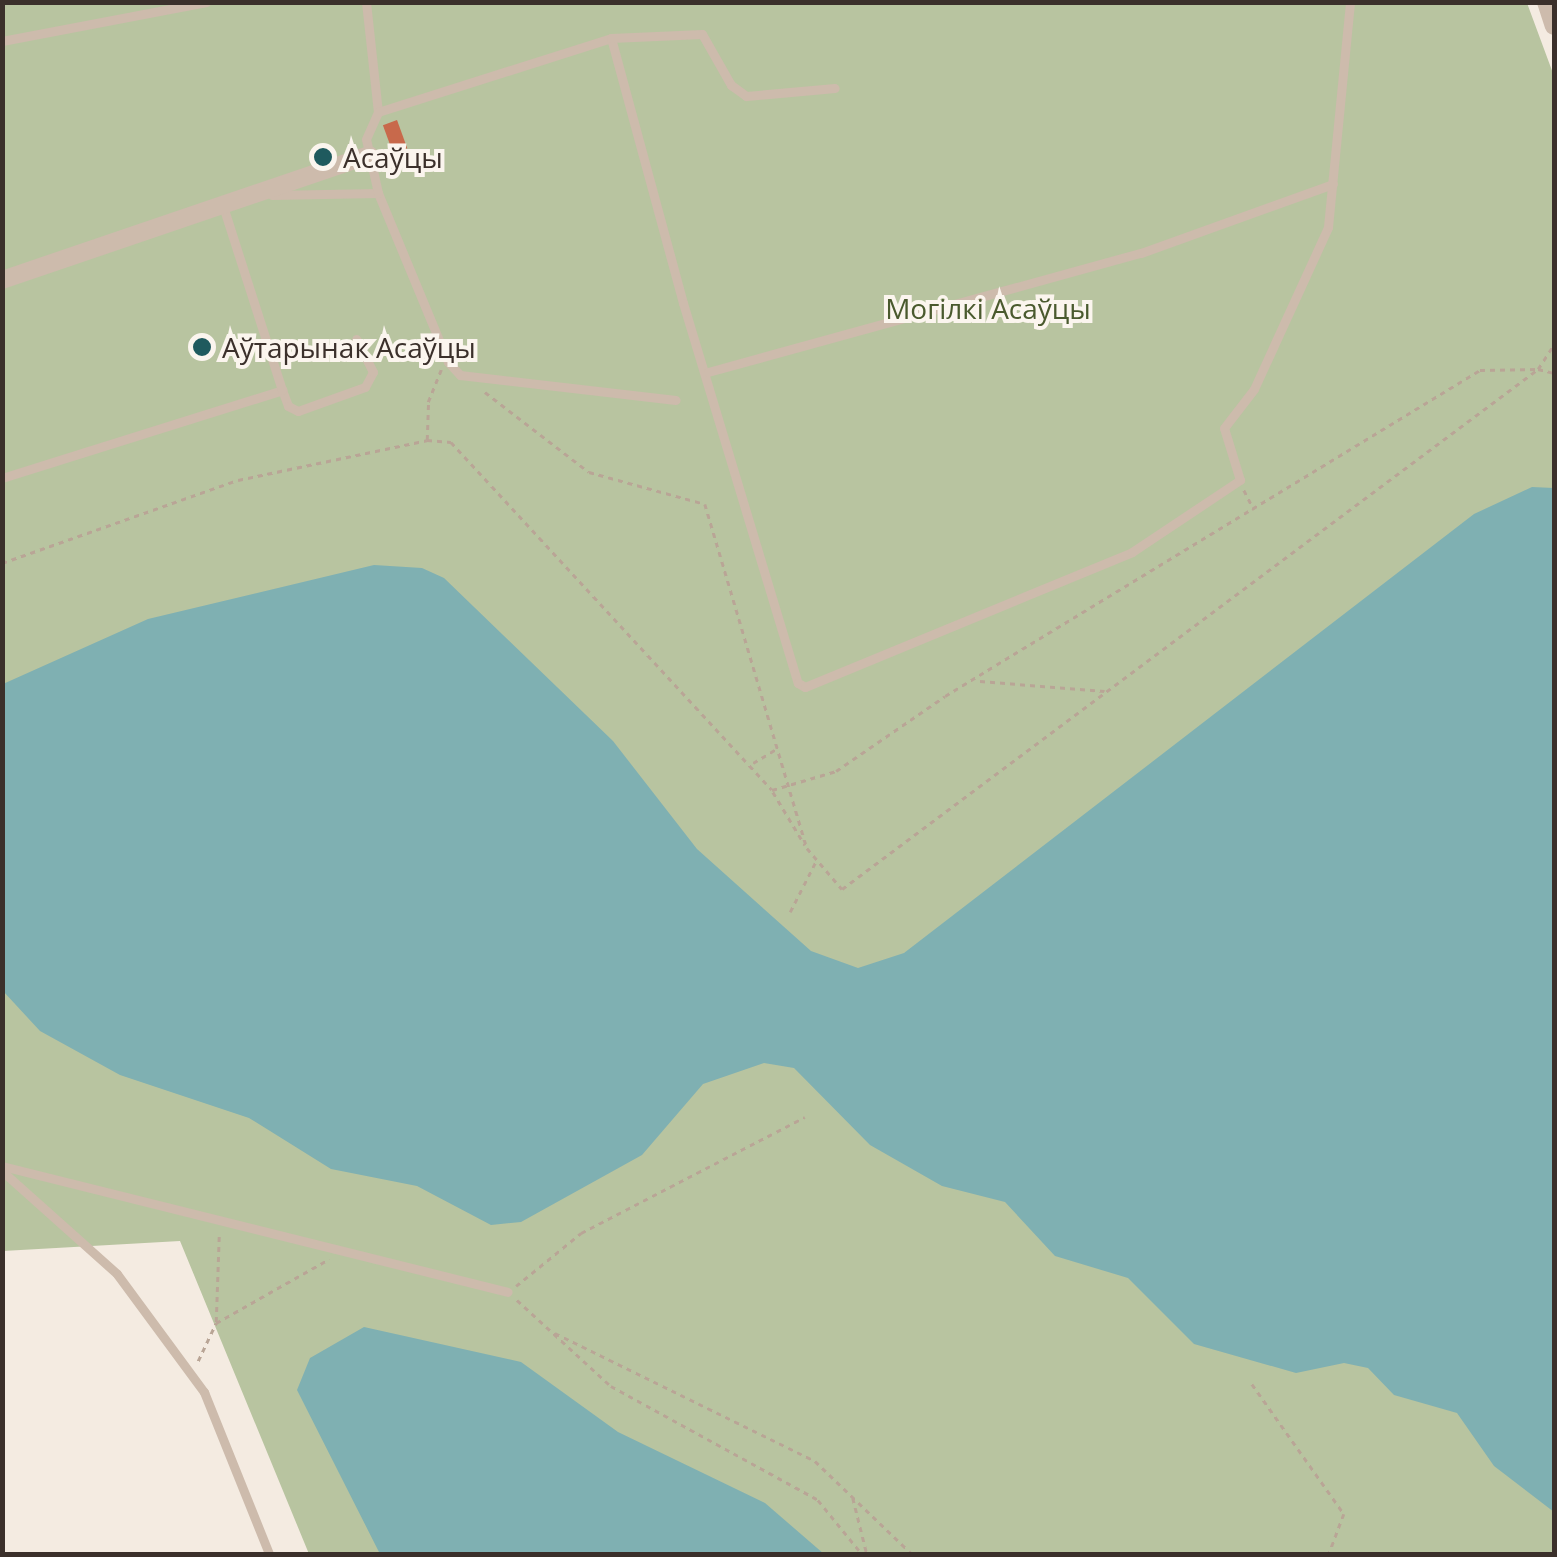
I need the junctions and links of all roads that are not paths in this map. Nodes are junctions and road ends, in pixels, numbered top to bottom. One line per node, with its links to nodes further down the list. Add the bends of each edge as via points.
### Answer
1 (206, 2): 7 (lane)
2 (366, 2): 9 (lane)
3 (1350, 2): 11 (lane)
4 (1546, 2): 5 (street)
5 (1554, 26)
6 (611, 38): 8 (lane, via 702,34 731,86 746,96); 9 (lane); 17 (lane)
7 (2, 41)
8 (836, 88)
9 (378, 112): 10 (lane, via 368,125)
10 (369, 155): 12 (lane); 13 (street)
11 (1333, 184): 17 (lane, via 1141,253); 17 (lane, via 1328,227 1254,389 1224,428 1240,480 1132,552 805,686 798,683)
12 (378, 194): 13 (lane); 19 (lane, via 448,362 468,379)
13 (250, 197): 14 (street)
14 (223, 206): 15 (street); 18 (lane)
15 (2, 280)
16 (356, 339): 18 (lane, via 374,372 365,387 298,411)
17 (708, 372)
18 (282, 390): 20 (lane)
19 (676, 400)
20 (2, 478)
21 (2, 1168): 22 (lane); 23 (lane, via 117,1274 193,1377)
22 (508, 1292)
23 (269, 1554)

